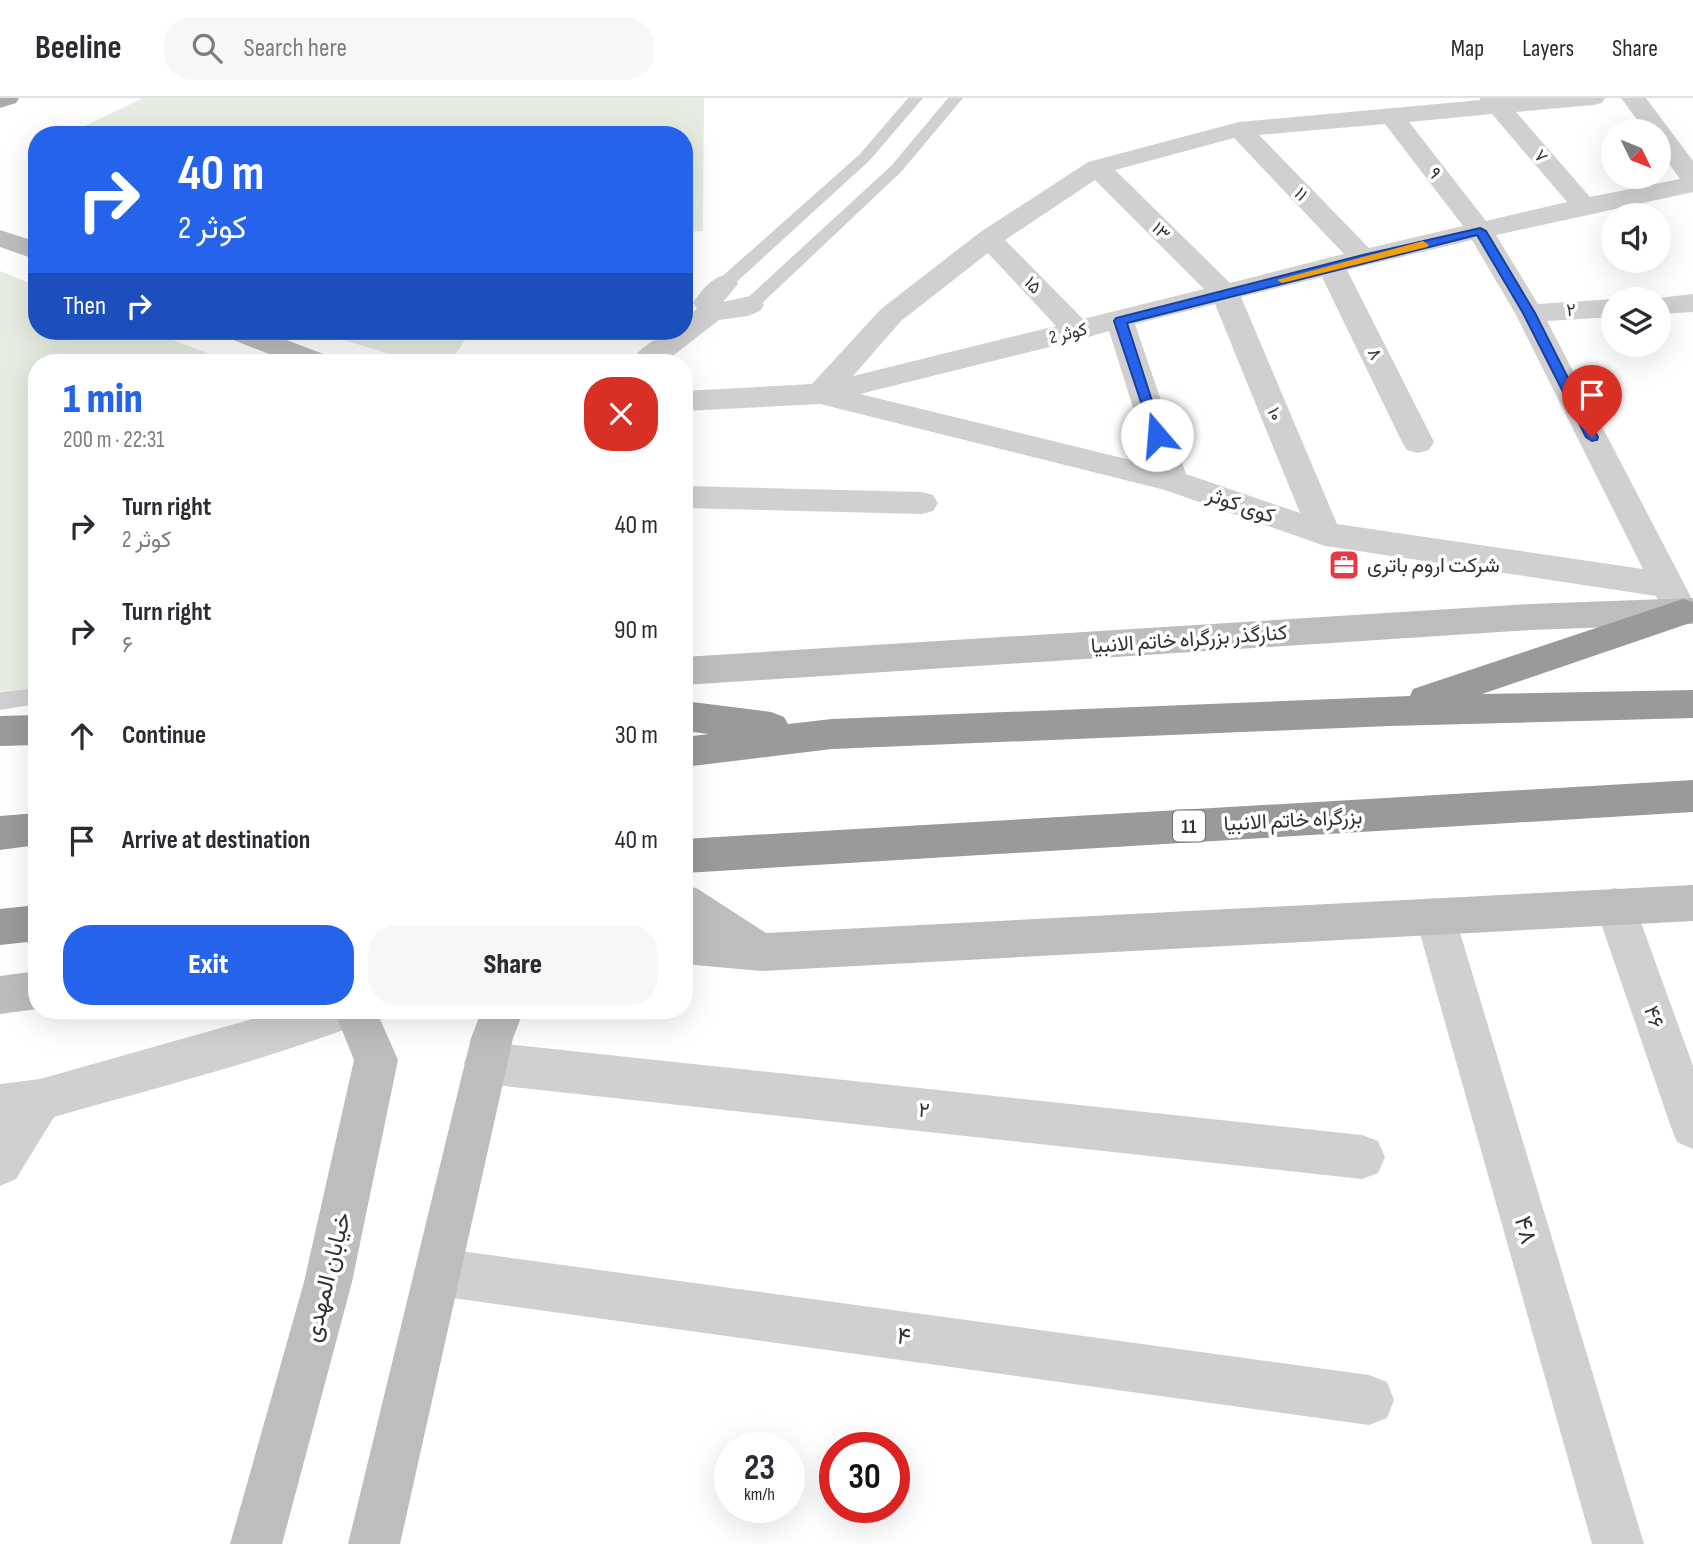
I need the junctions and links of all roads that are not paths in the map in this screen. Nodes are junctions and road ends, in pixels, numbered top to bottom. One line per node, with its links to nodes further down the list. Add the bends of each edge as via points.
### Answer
1 (7, 98): 6 (main road)
2 (916, 98): 21 (lane, via 865,157)
3 (956, 98): 25 (lane, via 896,169)
4 (1593, 98): 7 (street)
5 (1633, 98): 9 (street)
6 (0, 101)
7 (1494, 102): 8 (street); 14 (street, ۷)
8 (1390, 114): 10 (street); 15 (street, ۹)
9 (1648, 119)
10 (1239, 129): 12 (street); 19 (street, ۱۱)
11 (1671, 150): 13 (street)
12 (1097, 167): 17 (street); 22 (street, ۱۳)
13 (1693, 181): 14 (street, کوثر 2)
14 (1584, 206): 15 (street, کوثر 2)
15 (1480, 231): 19 (street, کوثر 2); 28 (street, ۹)
16 (0, 238): 18 (main road)
17 (989, 239): 31 (street, ۱۵); 36 (street, via 891,315)
18 (28, 249)
19 (1363, 258): 20 (street, کوثر 2)
20 (1331, 267): 22 (street, کوثر 2); 38 (street, ۸)
21 (724, 284): 27 (street, via 707,303)
22 (1225, 294): 29 (street, کوثر 2); 42 (street, ۱۰)
23 (1693, 303): 24 (street)
24 (1671, 304)
25 (750, 305): 27 (street, via 724,314)
26 (1601, 309): 28 (street, ۲)
27 (713, 311): 30 (street)
28 (1529, 313): 43 (street, ۹)
29 (1120, 321): 31 (street, کوثر 2); 39 (street)
30 (693, 326)
31 (1078, 331): 36 (street, کوثر 2)
32 (259, 340): 34 (main road)
33 (675, 340): 35 (street)
34 (295, 354)
35 (657, 354)
36 (820, 394): 37 (street, کوثر 2); 39 (street, کوی کوثر)
37 (693, 401)
38 (1418, 442)
39 (1172, 481): 42 (street, کوی کوثر)
40 (693, 496): 41 (street)
41 (922, 503)
42 (1325, 534): 43 (street, کوی کوثر)
43 (1681, 603): 44 (main road, کنارگذر بزرگراه خاتم الانبیا, via 1530,617); 48 (highway)
44 (693, 670)
45 (28, 697): 46 (lane)
46 (0, 701)
47 (1693, 704): 48 (highway)
48 (1390, 711): 52 (highway)
49 (693, 717): 52 (highway)
50 (28, 728): 51 (highway)
51 (0, 730)
52 (832, 734): 53 (highway)
53 (693, 751)
54 (1693, 796): 57 (highway, بزرگراه خاتم الانبیا / 11)
55 (28, 830): 56 (highway)
56 (0, 833)
57 (693, 855)
58 (1693, 903): 59 (main road)
59 (1615, 906): 61 (main road); 73 (street, ۴۶)
60 (693, 908): 65 (main road)
61 (1435, 916): 65 (main road); 80 (street, ۴۸)
62 (28, 924): 63 (highway)
63 (0, 927)
64 (693, 947): 65 (main road)
65 (761, 952)
66 (28, 991): 67 (main road)
67 (0, 995)
68 (317, 1019): 72 (street)
69 (359, 1019): 78 (main road, خیابان المهدی, via 376,1060 328,1282)
70 (499, 1019): 71 (main road)
71 (486, 1063): 74 (street, ۲); 76 (main road)
72 (20, 1102): 75 (street)
73 (1693, 1127)
74 (1362, 1157)
75 (0, 1163)
76 (438, 1272): 77 (street, ۴); 79 (main road)
77 (1369, 1400)
78 (256, 1544)
79 (374, 1544)
80 (1618, 1544)

